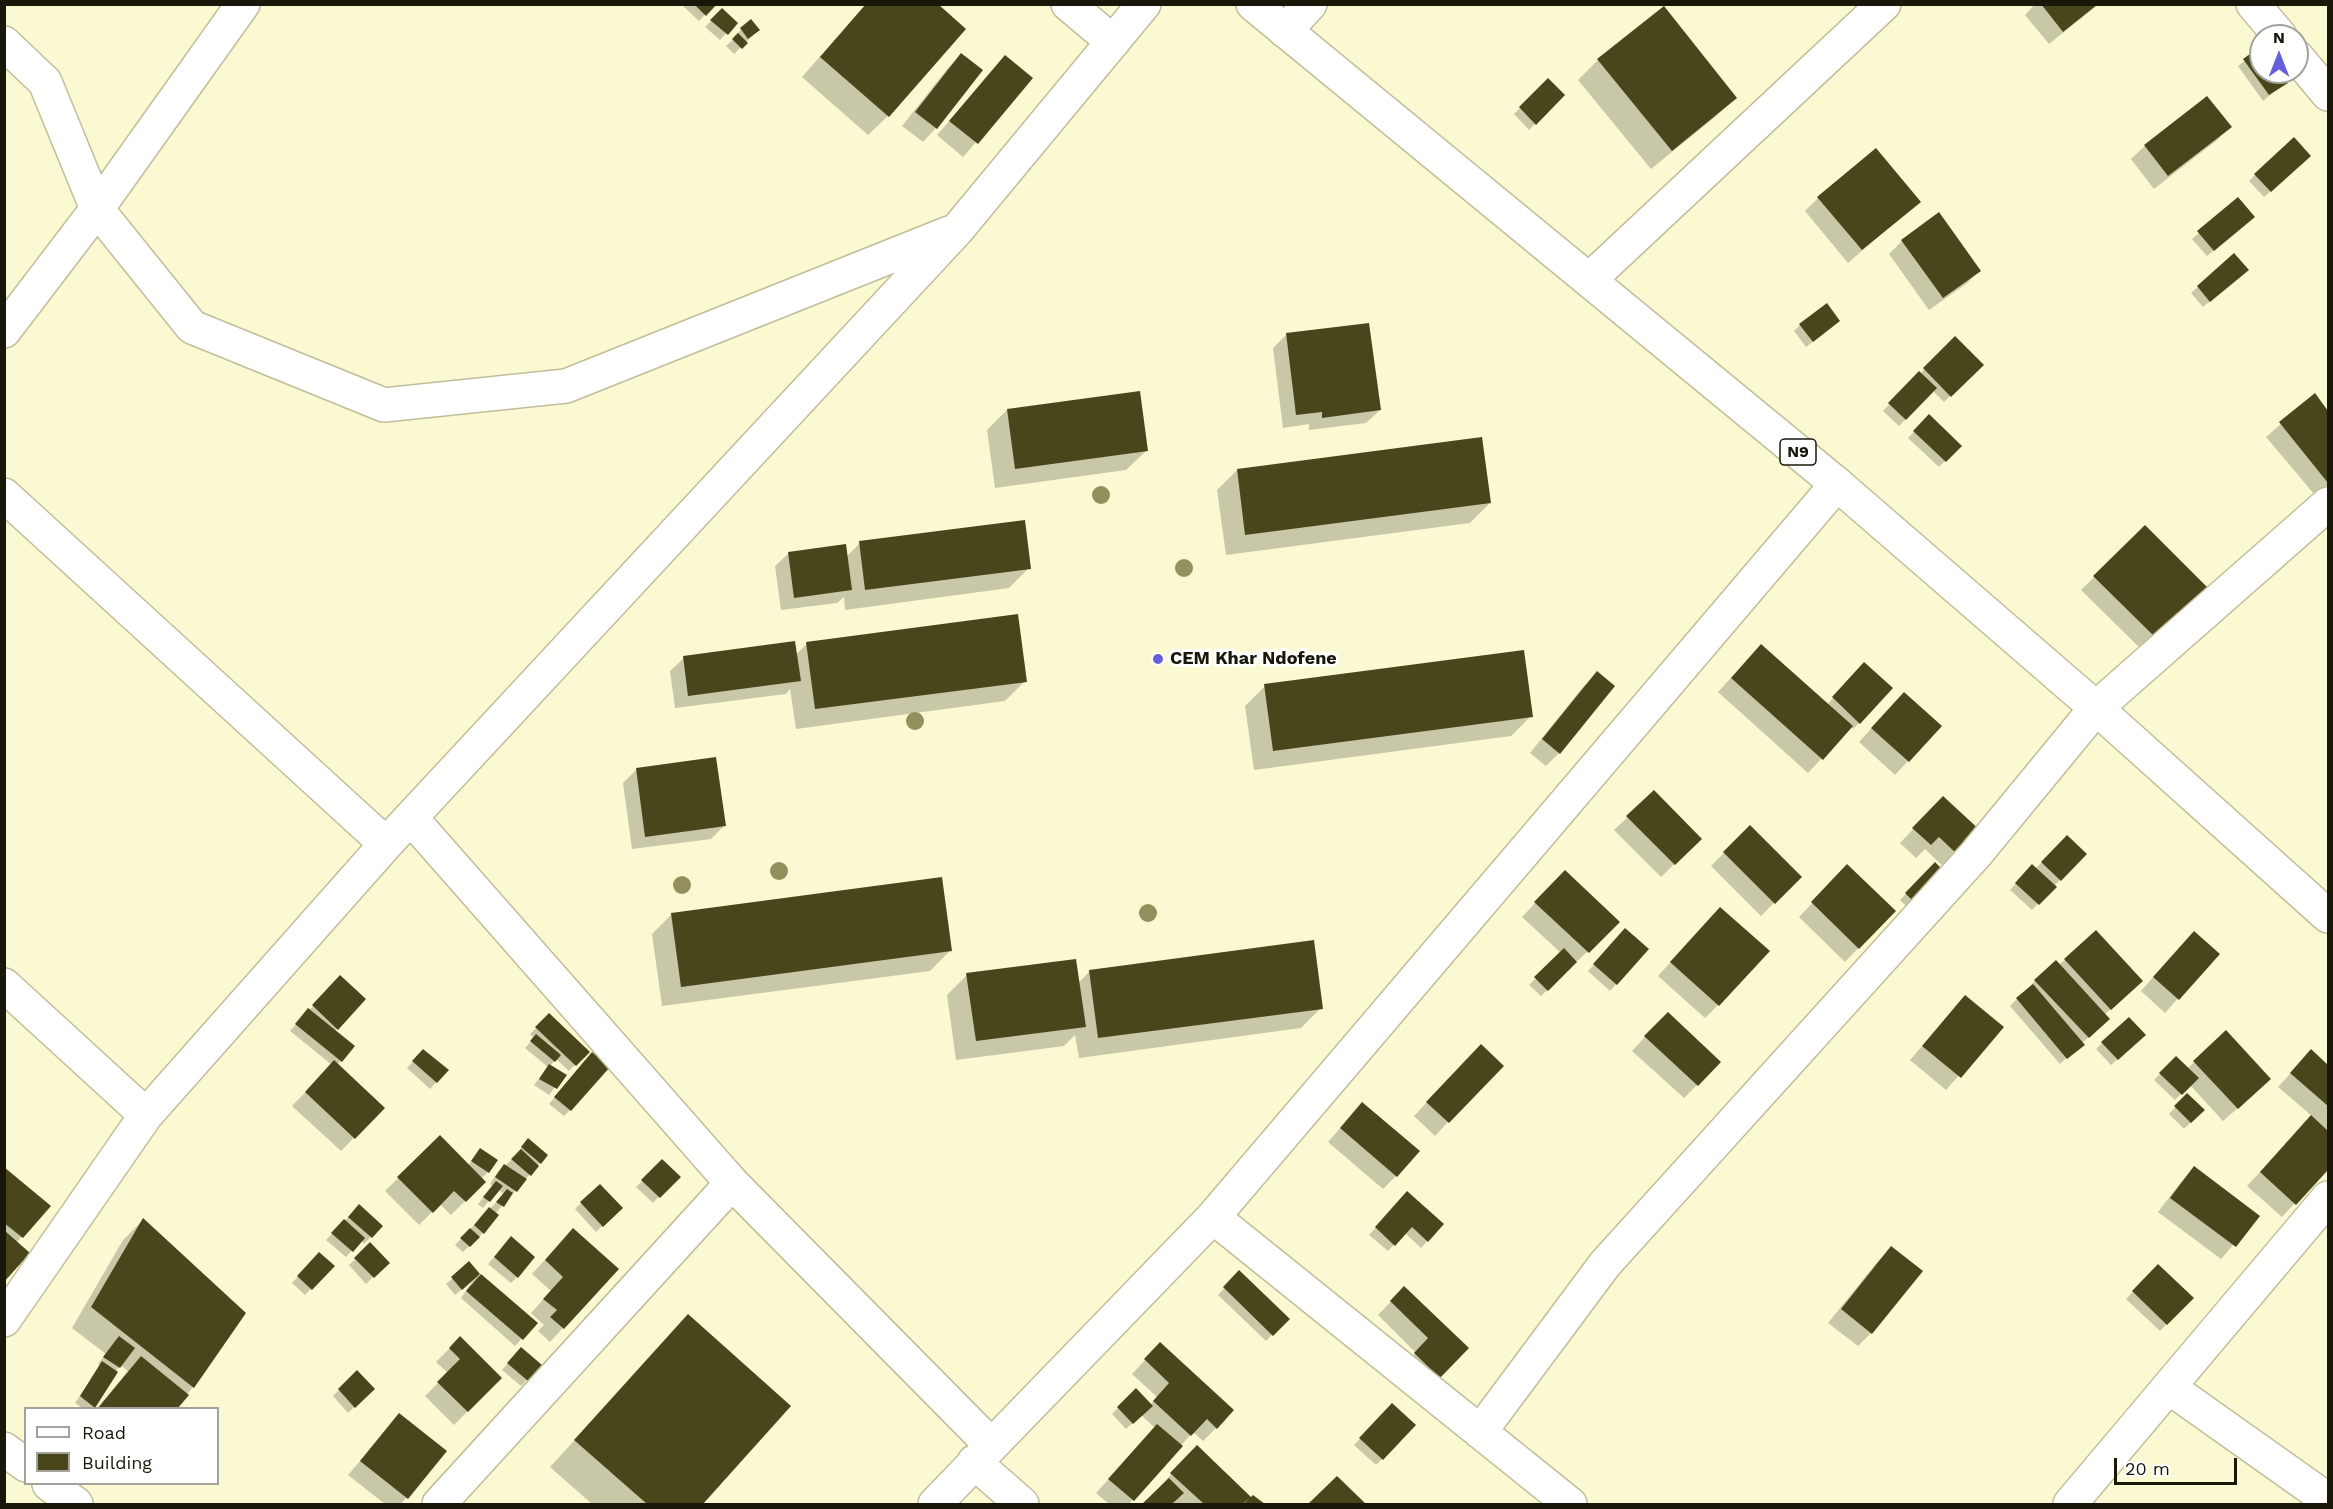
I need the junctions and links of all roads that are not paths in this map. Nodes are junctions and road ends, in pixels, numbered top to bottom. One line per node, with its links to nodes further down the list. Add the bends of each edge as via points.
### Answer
1 (243, 4): 14 (street)
2 (1068, 4): 10 (street)
3 (1144, 4): 10 (street)
4 (1253, 4): 9 (street, N9)
5 (1310, 4): 9 (street)
6 (2253, 4): 8 (street)
7 (1867, 10): 16 (street)
8 (2270, 24)
9 (1285, 31): 16 (street, N9)
10 (1113, 42): 15 (street)
11 (4, 43): 14 (street, via 45,82)
12 (2309, 71): 13 (street)
13 (2328, 94)
14 (97, 209): 15 (street, via 192,327 384,405 566,386); 17 (street)
15 (957, 230): 22 (street)
16 (1589, 280): 18 (street, N9)
17 (4, 331)
18 (1837, 484): 21 (street, N9); 29 (street)
19 (4, 495): 23 (street)
20 (2328, 504): 21 (street)
21 (2096, 708): 24 (street, N9); 32 (street, via 1969,862 1605,1264)
22 (411, 818): 23 (street); 27 (street)
23 (386, 844): 26 (street)
24 (2328, 916)
25 (4, 985): 26 (street)
26 (146, 1115): 30 (street)
27 (732, 1183): 34 (street); 39 (street)
28 (2328, 1198): 31 (street)
29 (1214, 1217): 32 (street); 34 (street)
30 (4, 1320)
31 (2170, 1388): 37 (street); 43 (street)
32 (1480, 1432): 42 (street)
33 (4, 1449): 35 (street)
34 (983, 1454): 40 (street); 41 (street)
35 (24, 1464)
36 (50, 1485): 38 (street)
37 (2328, 1500)
38 (76, 1504)
39 (439, 1504)
40 (935, 1504)
41 (1022, 1504)
42 (1570, 1504)
43 (2070, 1504)

